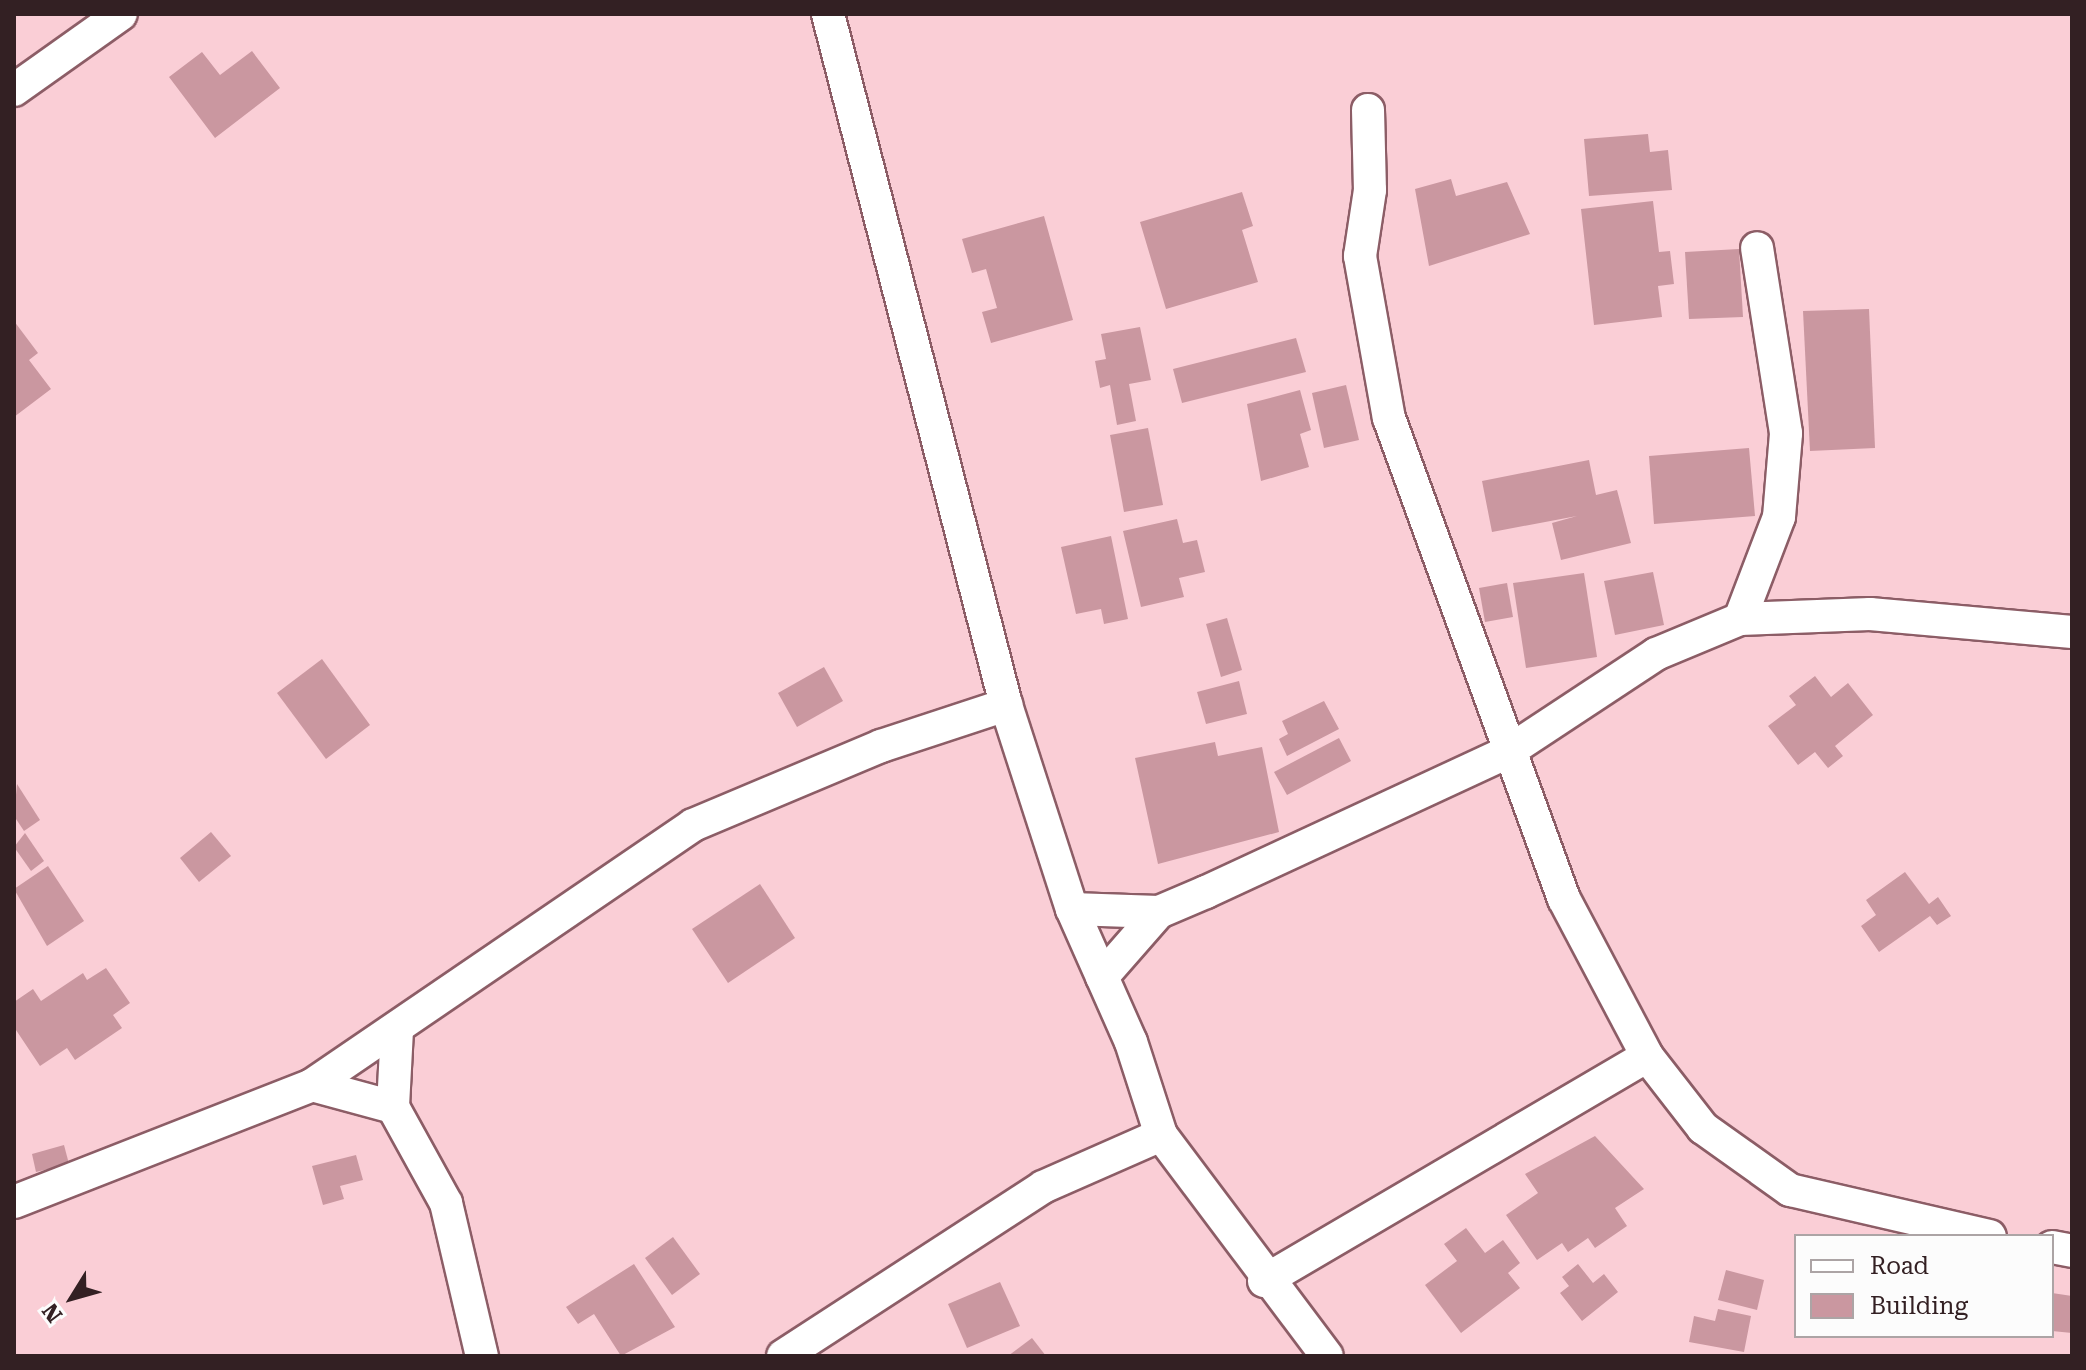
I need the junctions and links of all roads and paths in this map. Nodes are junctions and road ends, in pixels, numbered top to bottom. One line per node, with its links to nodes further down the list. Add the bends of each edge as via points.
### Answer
1 (121, 14): 3 (street)
2 (828, 14): 8 (street)
3 (14, 90)
4 (1368, 110): 9 (street, via 1370,190 1360,256 1389,418)
5 (1757, 248): 6 (street, via 1786,433 1779,517)
6 (1740, 619): 7 (street, via 1870,614); 9 (street, via 1656,654)
7 (2072, 632)
8 (1006, 705): 10 (street); 13 (street, via 881,746 693,825)
9 (1506, 753): 11 (street); 14 (street, via 1564,899)
10 (1072, 909): 11 (street); 12 (street)
11 (1159, 912): 12 (street)
12 (1102, 977): 17 (street)
13 (397, 1030): 15 (street); 16 (street)
14 (1647, 1056): 19 (street, via 1703,1128 1790,1190); 20 (street)
15 (312, 1085): 16 (street); 18 (street)
16 (393, 1107): 22 (street, via 446,1203)
17 (1161, 1135): 20 (street); 21 (street, via 1043,1187)
18 (14, 1202)
19 (1981, 1234)
20 (1264, 1281): 23 (street)
21 (793, 1353)
22 (482, 1356)
23 (1327, 1356)

